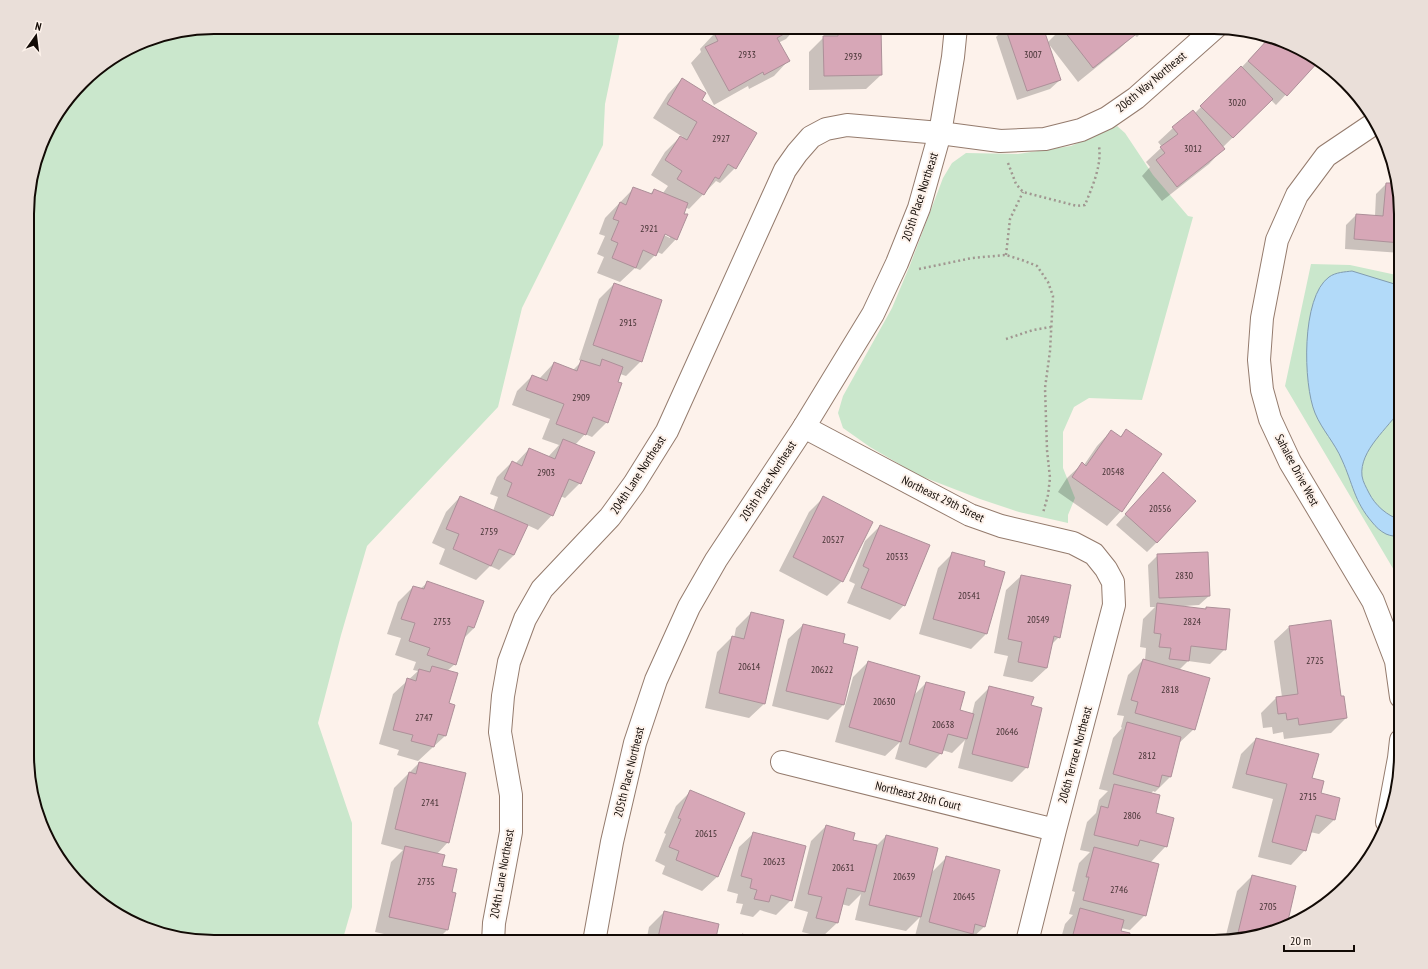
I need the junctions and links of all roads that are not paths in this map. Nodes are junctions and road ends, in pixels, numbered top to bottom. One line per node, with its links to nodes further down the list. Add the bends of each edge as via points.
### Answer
1 (955, 34): 4 (street, 205th Place Northeast)
2 (1208, 34): 4 (street, 206th Way Northeast, via 1136,98 1108,118 1081,130 1045,139 1000,141)
3 (1371, 126): 7 (street, Sahalee Drive West, via 1326,156 1297,195 1277,240 1262,318 1259,360 1262,390 1270,418 1290,462 1373,601)
4 (940, 133): 5 (street, 205th Place Northeast, via 918,208 897,263 873,314); 10 (street, 204th Lane Northeast, via 847,125 826,129 811,136 797,152 785,170 667,431 610,517 542,589 525,619 509,662 503,696 500,732 511,795 511,832)
5 (804, 426): 6 (street, Northeast 29th Street, via 970,515 1001,526 1073,543 1094,554); 11 (street, 205th Place Northeast, via 716,560 689,607 656,680 635,743 612,842)
6 (1106, 569): 9 (street, 206th Terrace Northeast, via 1113,582 1114,605)
7 (1394, 651)
8 (782, 762): 9 (street, Northeast 28th Court)
9 (1055, 830): 12 (street, 206th Terrace Northeast)
10 (493, 935)
11 (595, 935)
12 (1029, 935)

